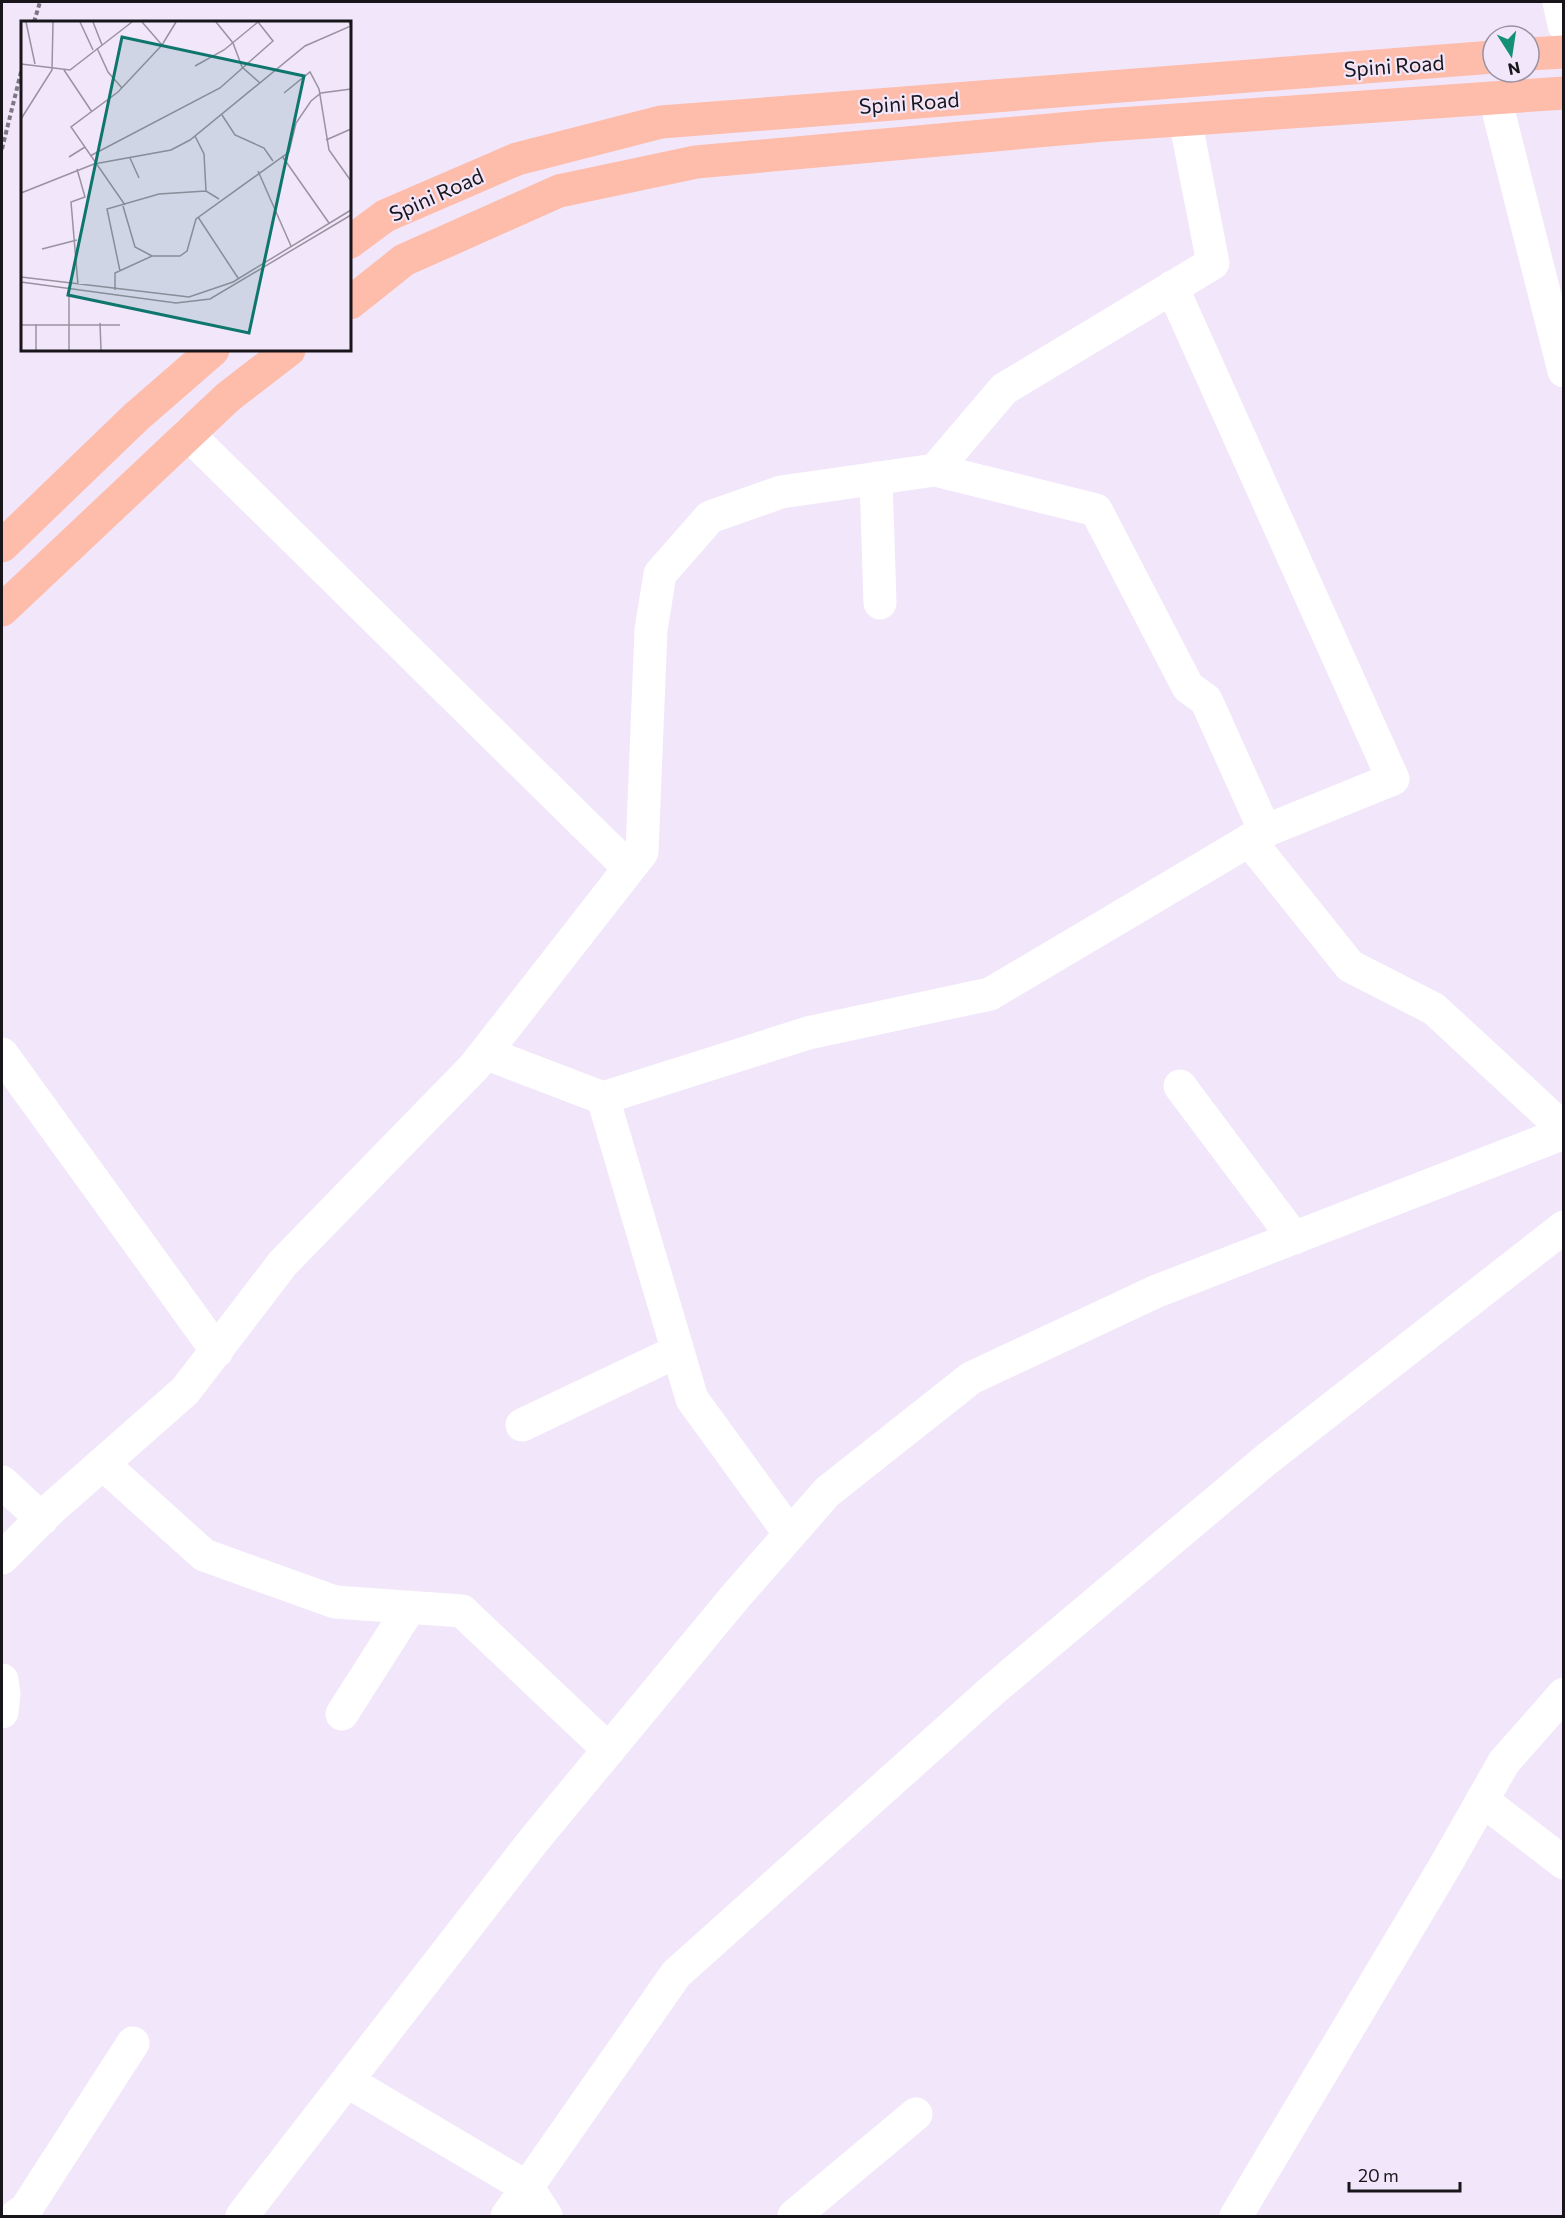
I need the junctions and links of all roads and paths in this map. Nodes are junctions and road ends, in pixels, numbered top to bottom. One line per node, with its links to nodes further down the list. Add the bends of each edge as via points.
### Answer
1 (40, 2): 3 (path)
2 (1559, 2): 4 (street)
3 (34, 21)
4 (1563, 26)
5 (1563, 52): 6 (main road)
6 (1541, 53)
7 (1481, 58): 13 (main road, Spini Road, via 661,122 517,159 385,216)
8 (21, 72): 12 (path)
9 (1563, 93): 10 (main road)
10 (1495, 98): 11 (main road); 18 (street)
11 (1185, 119): 14 (street, via 1213,263); 15 (main road, via 696,162 559,191 404,260)
12 (2, 149)
13 (351, 241)
14 (1172, 287): 20 (street, via 1004,389); 25 (street, via 1393,779)
15 (351, 302)
16 (212, 351): 22 (main road, via 136,417)
17 (288, 351): 19 (main road, via 228,396)
18 (1563, 371)
19 (188, 434): 24 (main road); 26 (street)
20 (935, 470): 21 (street); 25 (street, via 1096,510 1188,687 1206,700)
21 (876, 478): 23 (street); 26 (street, via 781,492 710,517 660,574 651,630 642,852)
22 (2, 546)
23 (880, 603)
24 (2, 610)
25 (1257, 835): 30 (street, via 990,994 808,1033); 31 (street, via 1350,966 1434,1009)
26 (629, 868): 27 (street)
27 (485, 1053): 30 (street); 34 (street, via 283,1263)
28 (2, 1054): 34 (street)
29 (1180, 1086): 33 (street)
30 (603, 1098): 35 (street)
31 (1563, 1131): 33 (street)
32 (1563, 1227): 53 (street, via 1258,1467 995,1688 676,1974)
33 (1294, 1238): 40 (street, via 1157,1292 971,1378 828,1492)
34 (217, 1351): 37 (street, via 185,1392)
35 (678, 1351): 36 (street); 40 (street, via 692,1399)
36 (522, 1425)
37 (103, 1464): 39 (street); 42 (street, via 204,1555 334,1602)
38 (2, 1482): 39 (street)
39 (42, 1519): 41 (street)
40 (790, 1534): 47 (street)
41 (2, 1558)
42 (410, 1607): 46 (street); 47 (street, via 462,1611)
43 (2, 1680): 45 (street)
44 (1563, 1694): 48 (street, via 1503,1762)
45 (2, 1712)
46 (342, 1714)
47 (609, 1750): 51 (street)
48 (1482, 1800): 49 (street); 59 (street)
49 (1563, 1863)
50 (133, 2043): 54 (street, via 26,2209)
51 (347, 2081): 53 (street); 55 (street)
52 (916, 2114): 58 (street)
53 (528, 2188): 56 (street); 57 (street)
54 (16, 2217)
55 (242, 2217)
56 (507, 2217)
57 (546, 2217)
58 (794, 2217)
59 (1236, 2217)

